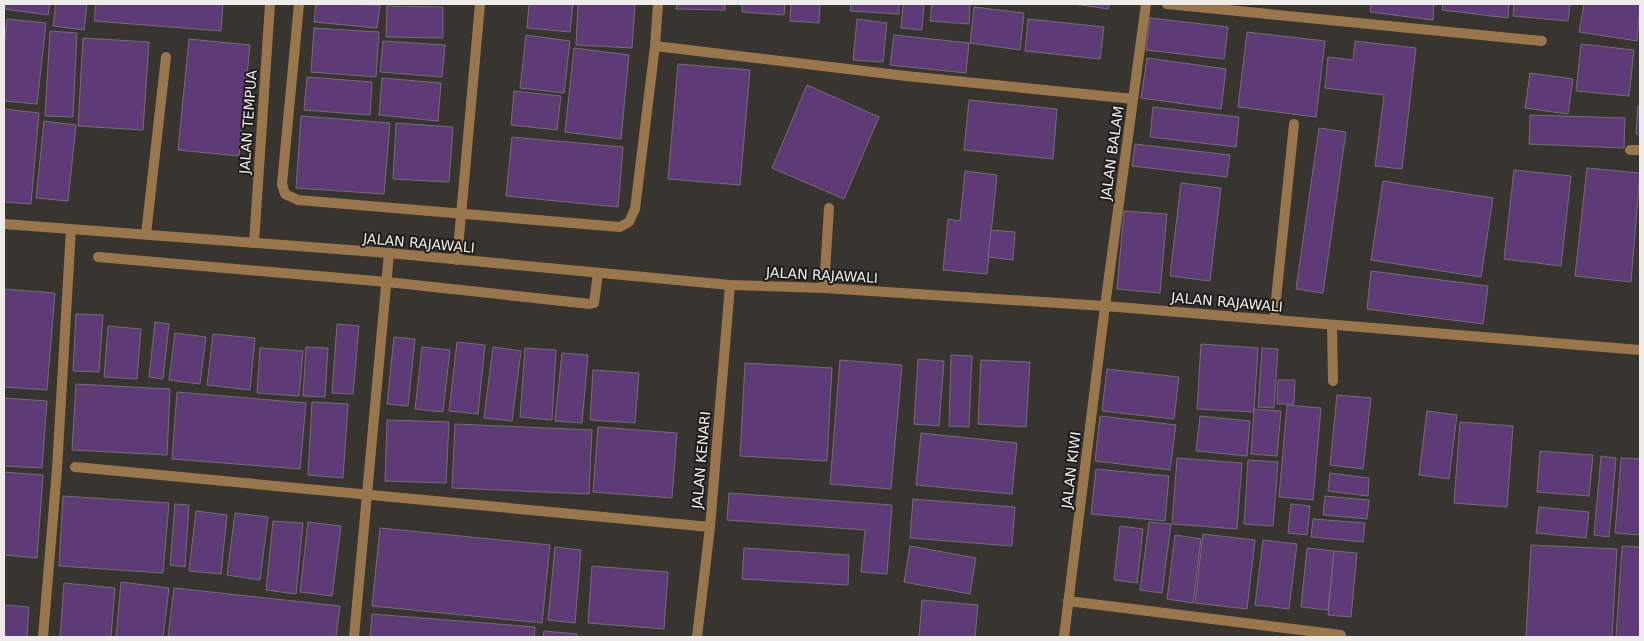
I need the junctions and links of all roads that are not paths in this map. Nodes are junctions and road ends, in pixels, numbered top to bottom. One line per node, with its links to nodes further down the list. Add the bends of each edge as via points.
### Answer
1 (270, 4): 17 (street, JALAN TEMPUA)
2 (298, 4): 13 (street, via 282,184 285,194 298,200)
3 (480, 4): 13 (street)
4 (658, 4): 8 (street)
5 (1146, 4): 10 (street, JALAN BALAM)
6 (1167, 4): 7 (street)
7 (1542, 41)
8 (655, 46): 10 (street); 13 (street, via 635,209 626,225)
9 (166, 57): 16 (street)
10 (1133, 99): 25 (street, JALAN BALAM)
11 (1294, 124): 26 (street)
12 (829, 208): 24 (street)
13 (462, 213): 20 (street)
14 (4, 224): 15 (street, JALAN RAJAWALI)
15 (71, 229): 16 (street, JALAN RAJAWALI); 35 (street)
16 (146, 234): 17 (street, JALAN RAJAWALI)
17 (254, 243): 18 (street, JALAN RAJAWALI)
18 (389, 253): 20 (street, JALAN RAJAWALI); 22 (street)
19 (98, 257): 22 (street)
20 (458, 260): 21 (street, JALAN RAJAWALI)
21 (598, 273): 22 (street, via 594,303 590,304); 23 (street, JALAN RAJAWALI)
22 (387, 282): 31 (street)
23 (730, 285): 24 (street, JALAN RAJAWALI); 32 (street, JALAN KENARI)
24 (824, 288): 25 (street, JALAN RAJAWALI)
25 (1104, 306): 26 (street, JALAN RAJAWALI); 33 (street, JALAN KIWI)
26 (1274, 319): 27 (street, JALAN RAJAWALI)
27 (1332, 325): 28 (street, JALAN RAJAWALI); 29 (street)
28 (1640, 350)
29 (1333, 381)
30 (75, 467): 31 (street)
31 (369, 496): 32 (street); 36 (street)
32 (710, 527): 37 (street, JALAN KENARI)
33 (1068, 602): 34 (street); 38 (street, JALAN KIWI)
34 (1341, 635)
35 (43, 637)
36 (354, 637)
37 (697, 637)
38 (1064, 637)

